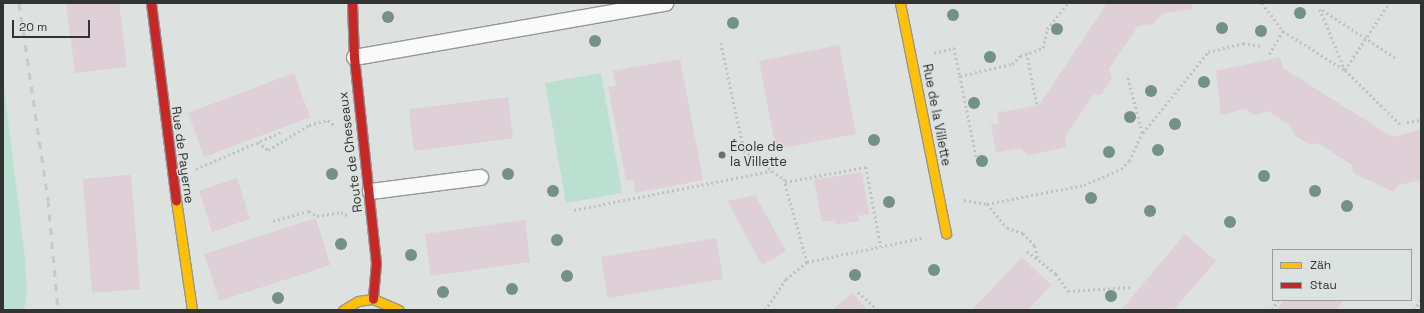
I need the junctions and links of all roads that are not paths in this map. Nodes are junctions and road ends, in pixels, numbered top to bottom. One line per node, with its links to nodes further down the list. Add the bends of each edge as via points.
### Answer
1 (150, 3): 10 (street, Rue de Payerne, via 173,188)
2 (352, 3): 5 (street, Route de Cheseaux)
3 (665, 3): 5 (lane)
4 (900, 3): 8 (street, Rue de la Villette)
5 (354, 57): 7 (street, Route de Cheseaux)
6 (480, 177): 7 (lane)
7 (370, 191): 9 (street, Route de Cheseaux, via 376,263)
8 (946, 233)
9 (373, 298): 11 (street, via 358,301); 12 (street)
10 (192, 310)
11 (343, 310)
12 (399, 310)

